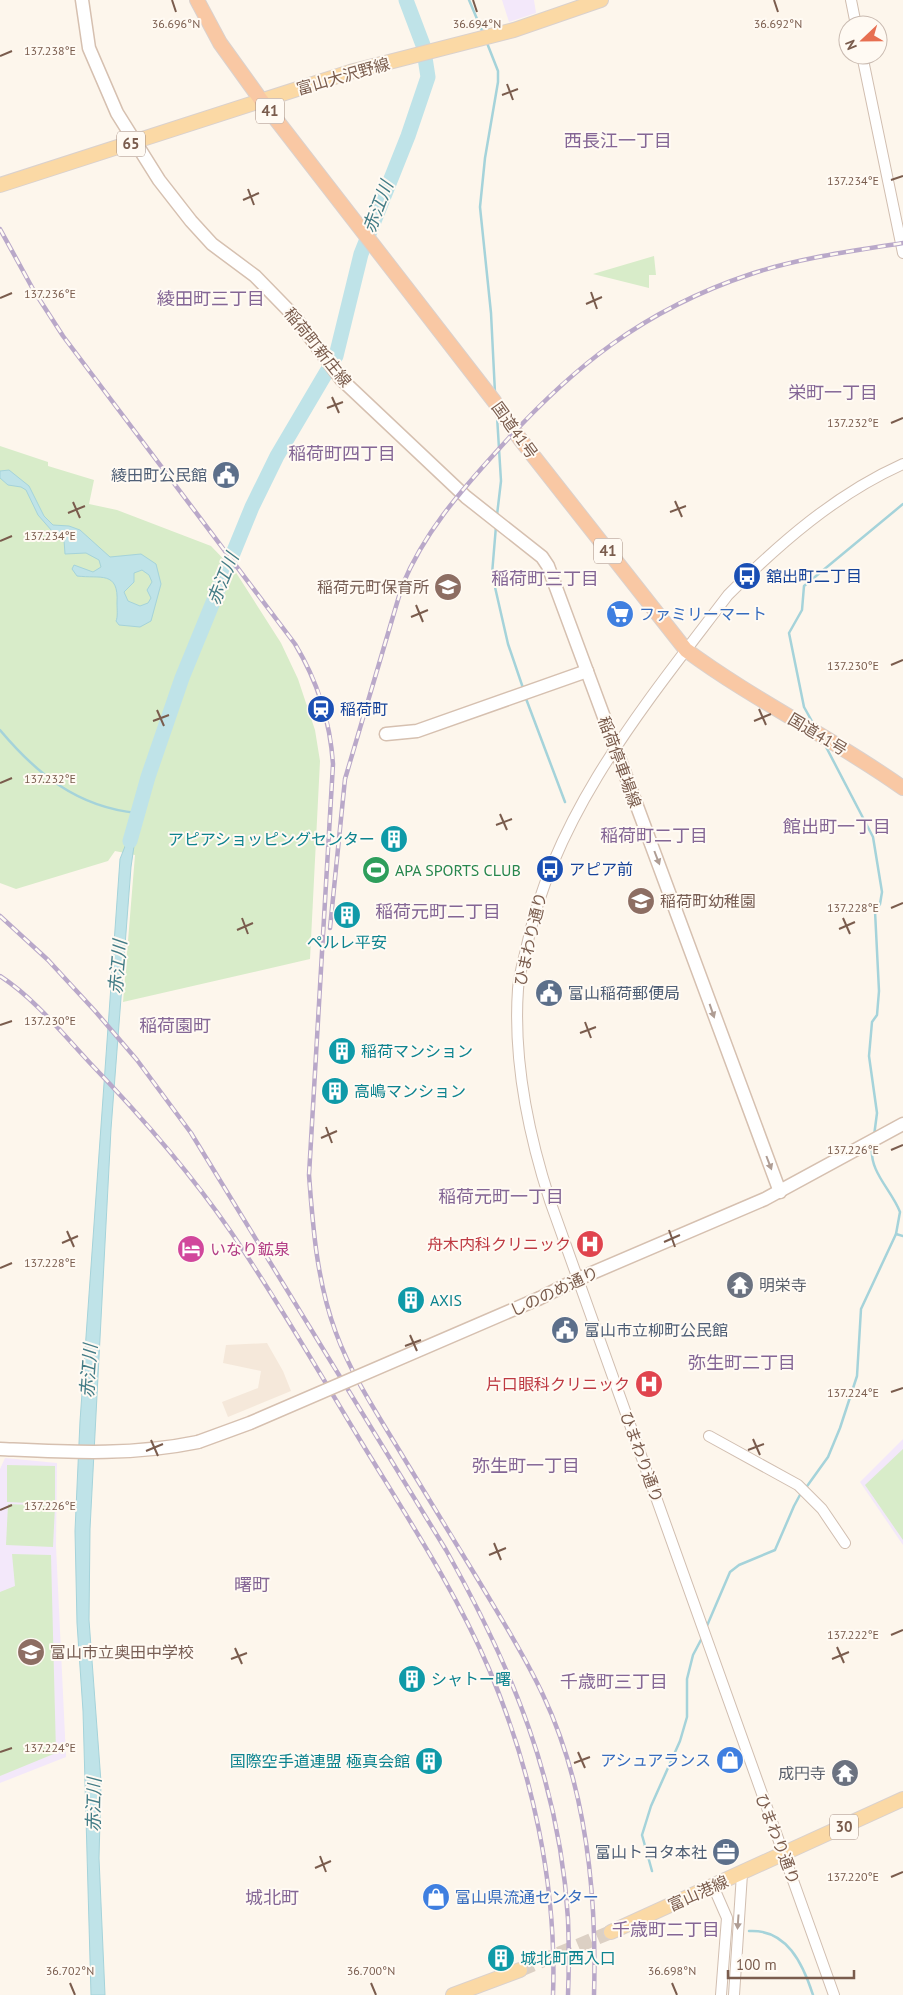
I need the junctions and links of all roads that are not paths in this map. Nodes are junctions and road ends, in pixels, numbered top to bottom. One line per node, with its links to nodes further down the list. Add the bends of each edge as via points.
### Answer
1 (82, 0): 8 (main road, 稲荷町新庄線, via 89,48 117,113)
2 (197, 0): 7 (highway, 国道41号 / 41, via 220,43)
3 (601, 0): 7 (main road, 富山大沢野線 / 65, via 514,30 350,72)
4 (851, 0): 5 (street)
5 (854, 15)
6 (864, 65): 10 (street)
7 (261, 100): 8 (main road, 富山大沢野線 / 65); 12 (highway, 国道41号 / 41)
8 (136, 142): 9 (main road, 富山大沢野線 / 65); 13 (main road, 稲荷町新庄線, via 159,180 191,221 212,244 255,276 295,317 341,379 466,497 542,557)
9 (0, 185)
10 (903, 253)
11 (903, 464): 12 (street, ひまわり通り, via 828,506 780,545 728,595)
12 (686, 650): 15 (street, ひまわり通り); 16 (highway, 国道41号 / 41, via 714,671)
13 (586, 671): 14 (main road, via 417,731); 15 (main road, 稲荷停車場線)
14 (386, 734)
15 (615, 747): 18 (main road, 稲荷停車場線, one-way to 18); 19 (street, ひまわり通り, via 571,824 544,881 518,988 519,1066 534,1146)
16 (903, 788)
17 (903, 1124): 18 (main road, しののめ通り)
18 (780, 1192): 19 (main road, しののめ通り)
19 (578, 1279): 21 (main road, しののめ通り, bridge, via 250,1423 198,1442 139,1451 95,1453); 24 (street, ひまわり通り)
20 (709, 1436): 22 (street, via 798,1485 810,1495)
21 (0, 1449)
22 (845, 1542)
23 (903, 1799): 24 (main road, 30)
24 (785, 1854): 25 (main road, 富山港線 / 30); 32 (street, ひまわり通り)
25 (742, 1874): 26 (main road, 富山港線 / 30); 31 (street, one-way to 31)
26 (713, 1886): 27 (main road, 富山港線 / 30); 30 (street, via 727,1918)
27 (610, 1932)
28 (520, 1970): 29 (main road)
29 (453, 1995)
30 (721, 1995)
31 (734, 1995)
32 (834, 1995)

